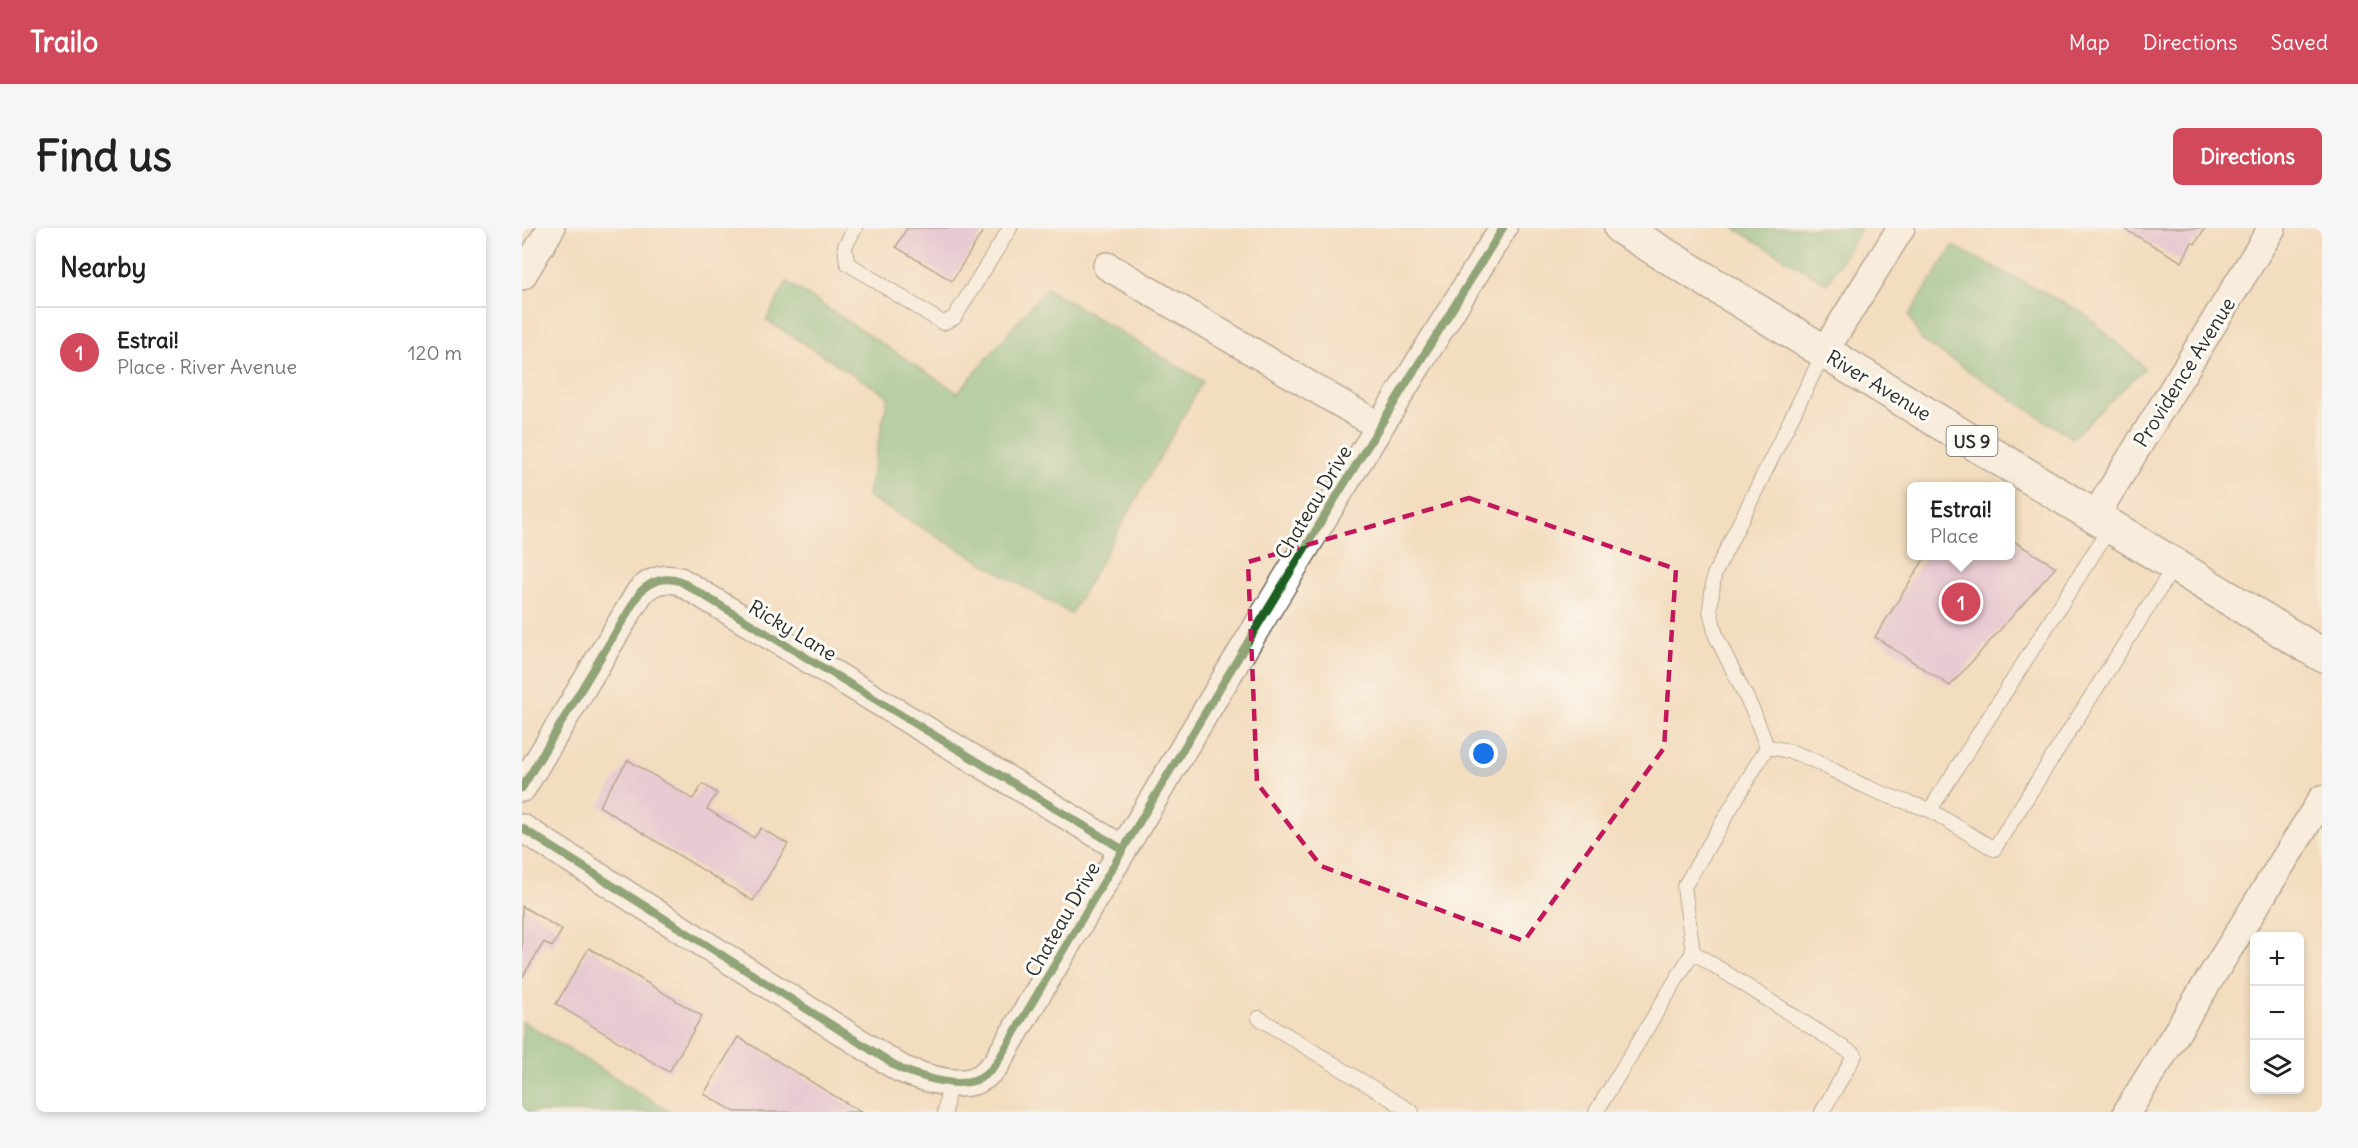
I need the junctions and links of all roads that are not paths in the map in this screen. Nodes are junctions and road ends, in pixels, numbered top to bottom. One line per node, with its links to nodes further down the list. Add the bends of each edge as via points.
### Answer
1 (550, 228): 9 (street)
2 (855, 228): 3 (lane, via 844,246 847,263 943,323 954,318)
3 (1010, 228)
4 (1503, 228): 11 (street, Chateau Drive)
5 (1621, 228): 10 (highway, River Avenue / US 9)
6 (1901, 228): 10 (street)
7 (2272, 228): 12 (street, Providence Avenue)
8 (1107, 266): 11 (street)
9 (522, 276)
10 (1824, 352): 12 (highway, River Avenue / US 9); 15 (lane, via 1714,575 1710,610 1716,636 1755,713)
11 (1379, 426): 20 (street, Chateau Drive)
12 (2103, 521): 13 (highway, River Avenue / US 9); 18 (lane)
13 (2175, 565): 14 (highway, River Avenue / US 9); 18 (lane, via 1994,849)
14 (2322, 655)
15 (1767, 747): 18 (lane, via 1808,756 1869,788); 21 (lane, via 1684,887)
16 (522, 788): 20 (street, Ricky Lane, via 640,592 648,584 670,579 680,581)
17 (2322, 799): 28 (street)
18 (1930, 810)
19 (522, 828): 23 (street, Chateau Drive, via 901,1069)
20 (1122, 849): 23 (street, Chateau Drive, via 996,1064 981,1079)
21 (1693, 952): 26 (lane); 27 (lane, via 1855,1055)
22 (1259, 1018): 25 (lane)
23 (949, 1082): 24 (lane)
24 (945, 1112)
25 (1412, 1112)
26 (1596, 1112)
27 (1822, 1112)
28 (2127, 1112)

